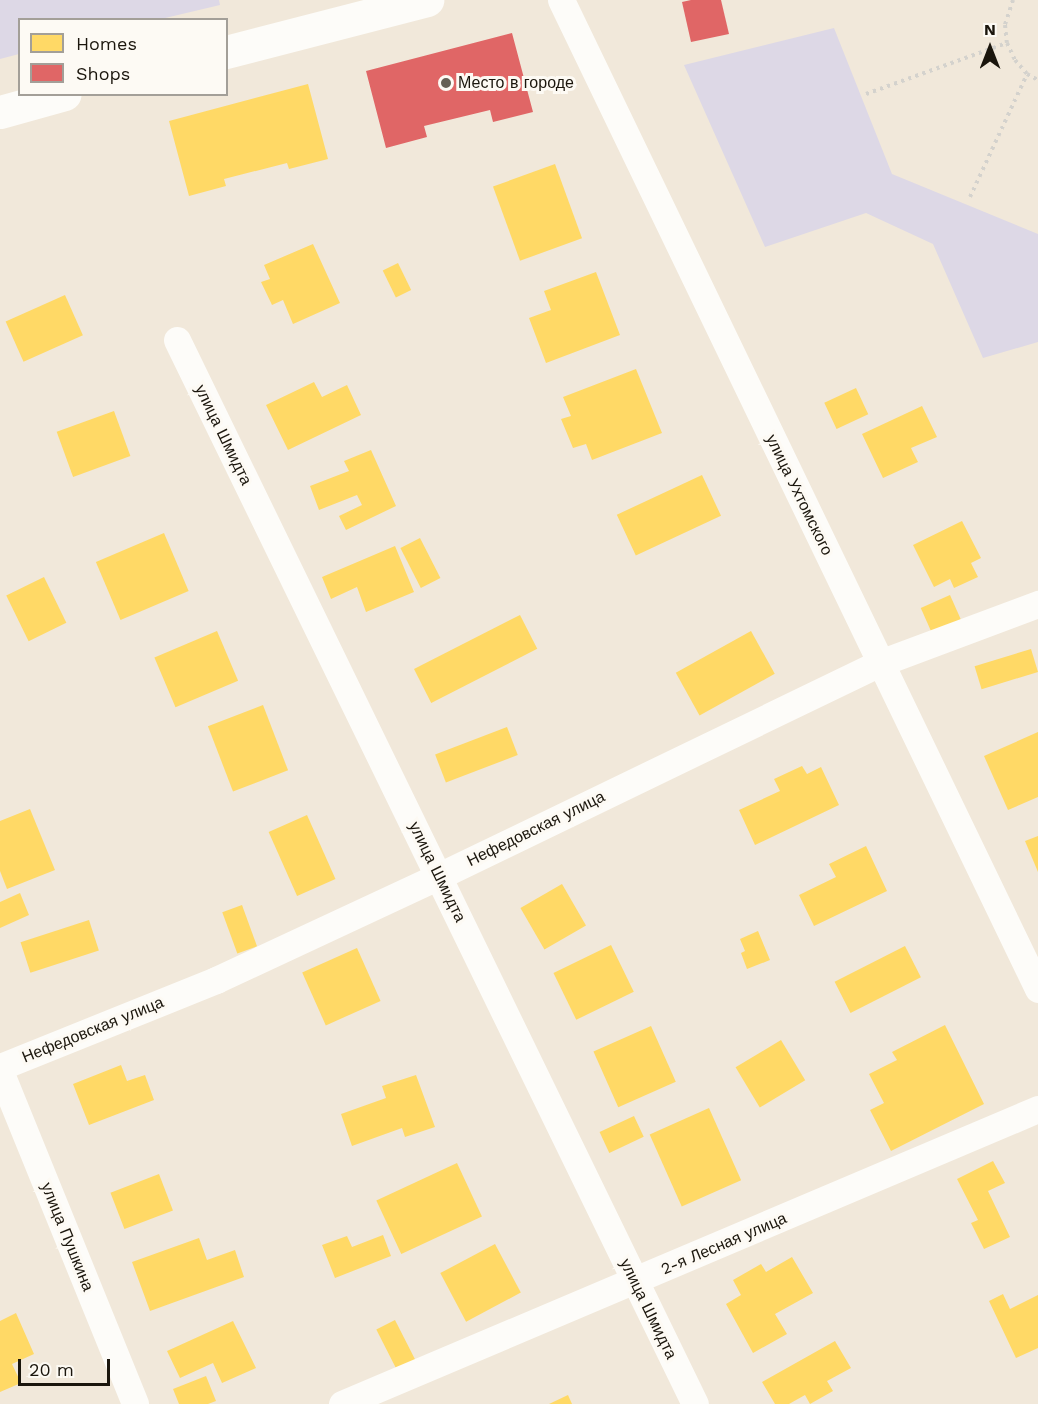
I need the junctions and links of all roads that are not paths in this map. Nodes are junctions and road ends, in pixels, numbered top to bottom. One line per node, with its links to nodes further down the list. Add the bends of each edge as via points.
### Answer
1 (561, 0): 8 (street, улица Ухтомского)
2 (420, 1): 3 (main road)
3 (228, 51)
4 (58, 96): 5 (main road)
5 (0, 112)
6 (177, 340): 9 (street, улица Шмидта)
7 (1038, 604): 8 (street, Нефедовская улица)
8 (880, 663): 9 (street, Нефедовская улица); 10 (street, улица Ухтомского)
9 (439, 876): 11 (street, Нефедовская улица, via 216,980); 13 (street, улица Шмидта)
10 (1038, 989)
11 (0, 1069): 14 (street, улица Пушкина)
12 (1038, 1109): 13 (street, 2-я Лесная улица)
13 (634, 1282): 15 (street, 2-я Лесная улица); 16 (street, улица Шмидта)
14 (135, 1404)
15 (342, 1404)
16 (695, 1404)

